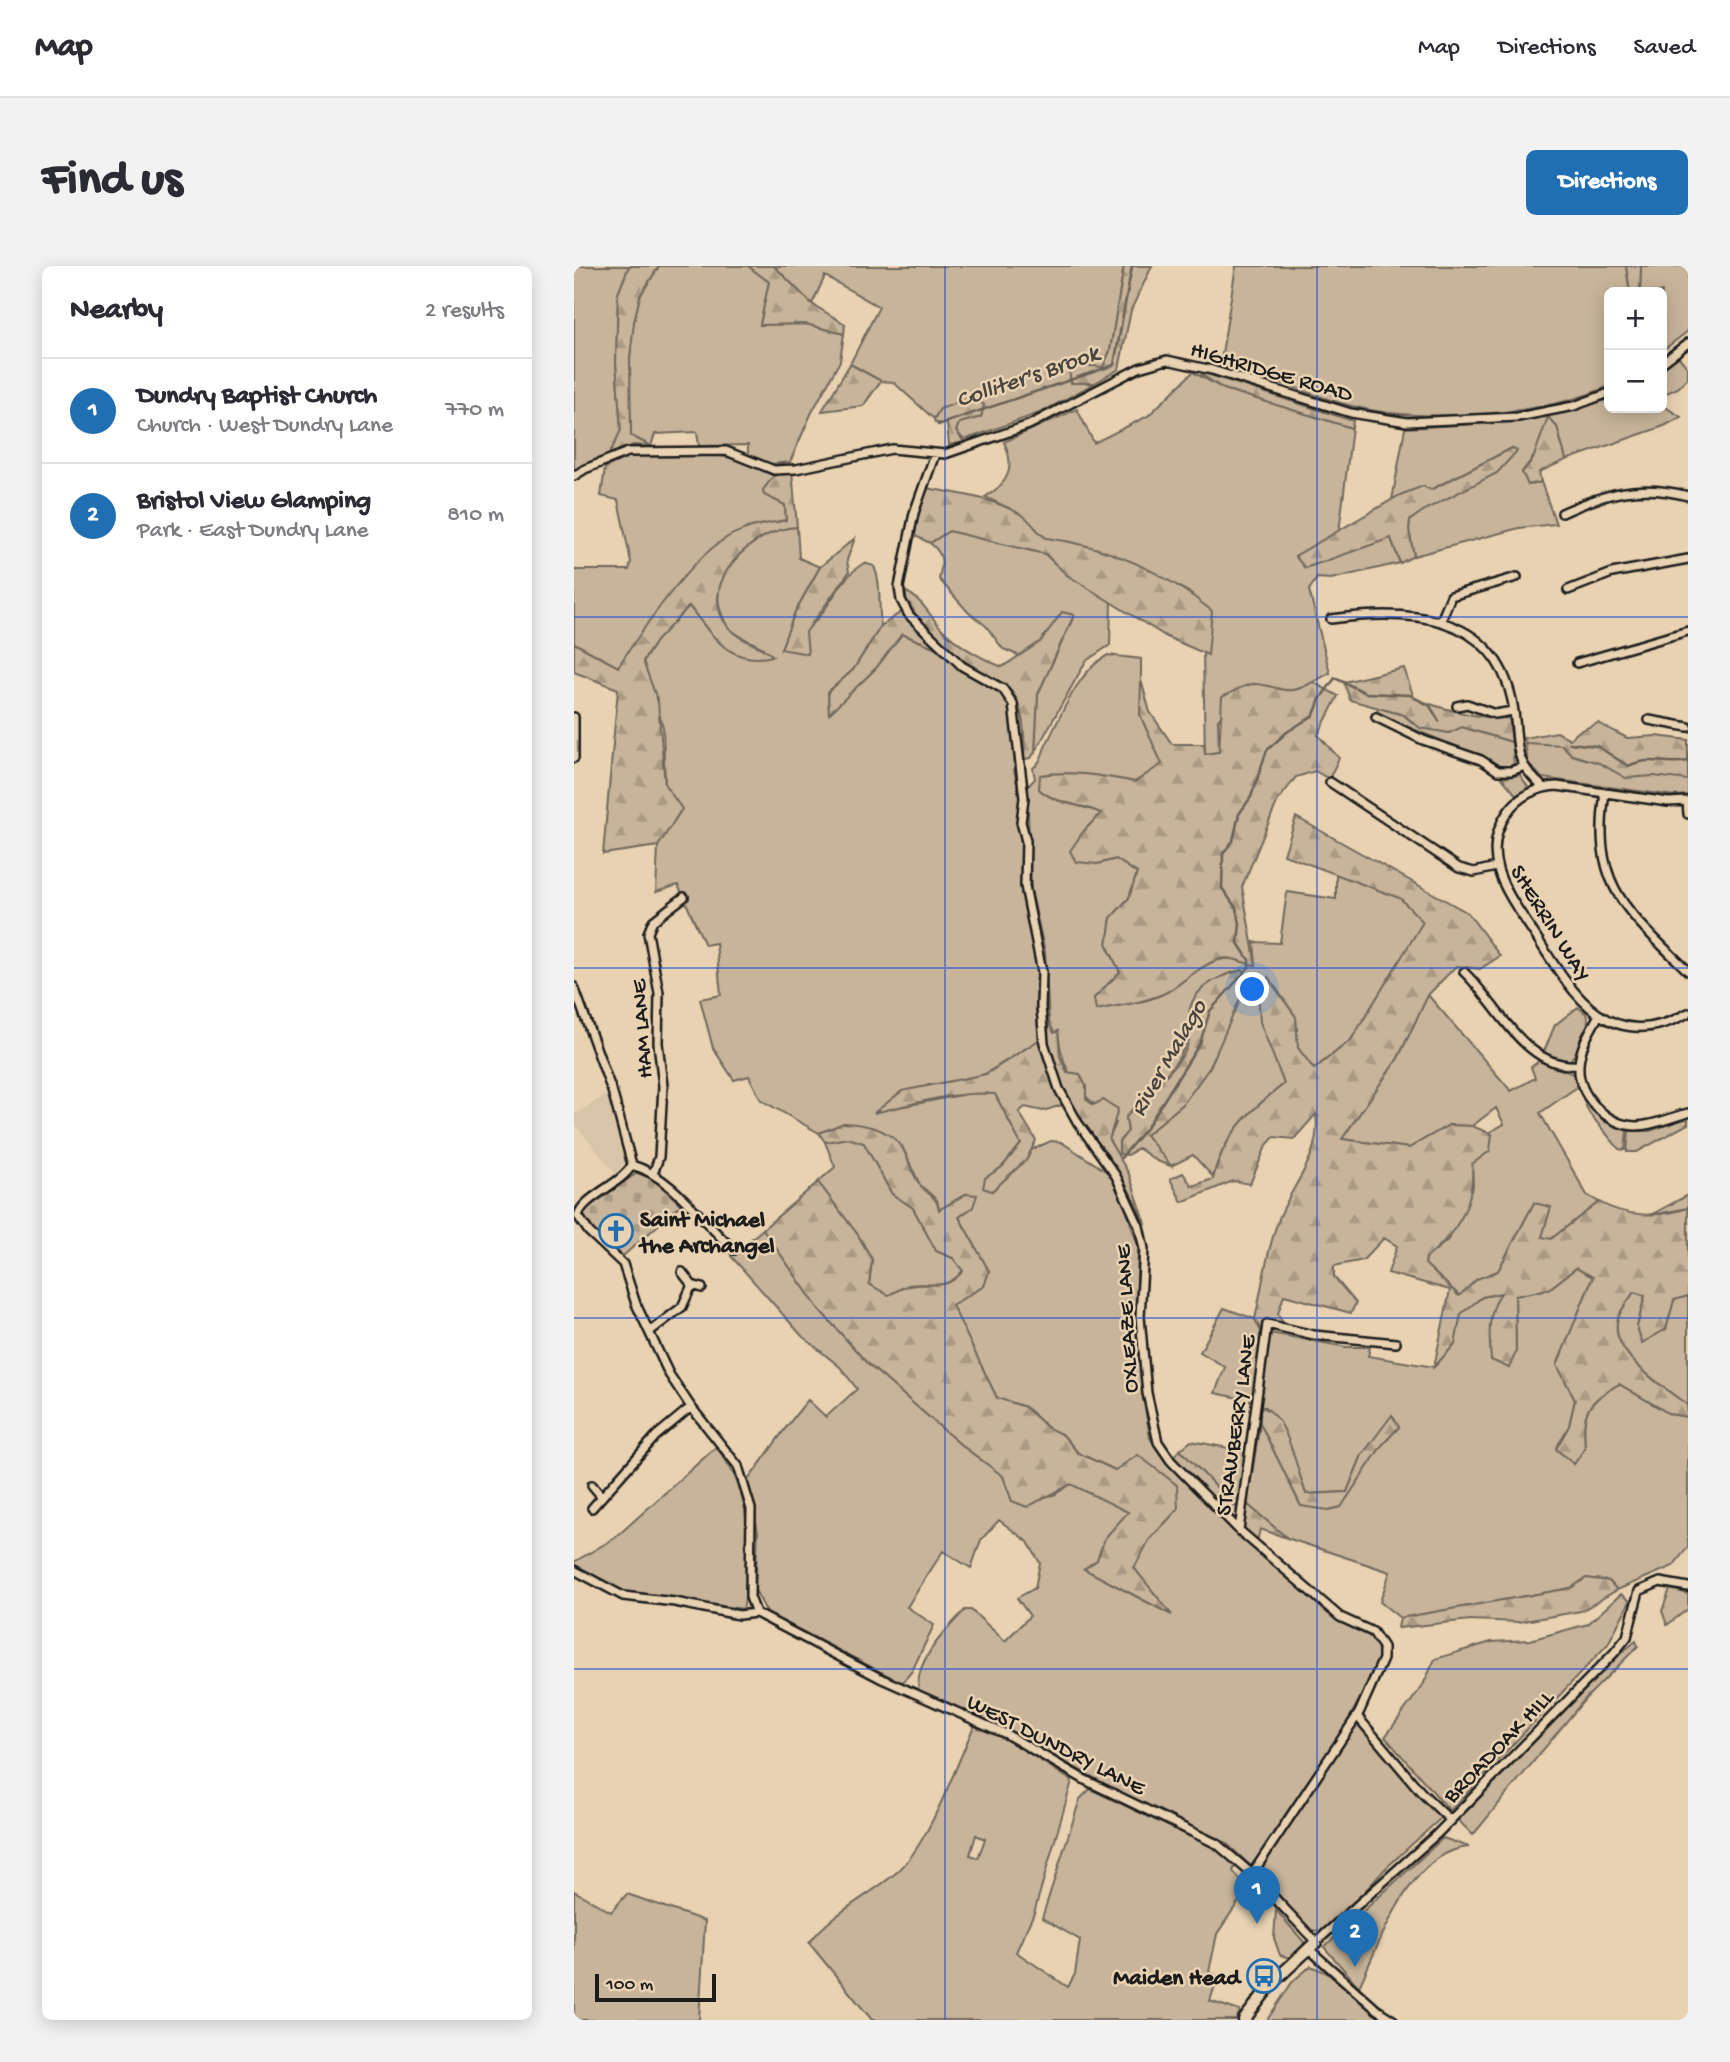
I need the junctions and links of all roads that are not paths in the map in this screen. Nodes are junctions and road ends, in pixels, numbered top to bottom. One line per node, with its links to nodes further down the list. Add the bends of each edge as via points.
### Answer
1 (1688, 343): 2 (street)
2 (1667, 359)
3 (1604, 395): 4 (street, HIGHRIDGE ROAD, via 1518,417 1408,422 1350,413 1167,360 1139,368 1029,425 958,451)
4 (935, 454): 5 (street, HIGHRIDGE ROAD, via 892,449 774,470 726,451 628,452 585,468); 54 (street, OXLEAZE LANE, via 914,513 899,587 901,600 909,615 962,666 1003,689 1013,704 1024,798 1025,886 1042,972 1041,1007 1050,1066 1079,1123 1116,1176 1139,1226 1144,1249 1140,1317 1147,1393 1158,1442)
5 (574, 477)
6 (1688, 496): 7 (street, via 1626,489)
7 (1562, 513)
8 (1688, 559): 11 (street)
9 (1586, 570): 11 (street)
10 (1517, 576): 14 (street, via 1451,596)
11 (1590, 580): 12 (street)
12 (1568, 590)
13 (1331, 619): 14 (street, via 1397,615)
14 (1441, 621): 18 (street, via 1472,635 1488,652 1510,692)
15 (1688, 631): 16 (street)
16 (1577, 663)
17 (1457, 706): 18 (street, via 1467,704 1495,714)
18 (1513, 710): 24 (street)
19 (1376, 717): 24 (street, via 1498,771)
20 (574, 718): 23 (street)
21 (1649, 720): 22 (street)
22 (1688, 727)
23 (574, 758)
24 (1522, 767): 25 (street)
25 (1544, 788): 27 (street); 30 (street, SHERRIN WAY, via 1521,798 1505,815 1495,840)
26 (1330, 793): 30 (street, via 1333,784 1459,868 1474,872)
27 (1605, 793): 28 (street); 32 (street, via 1601,836 1609,879 1627,910)
28 (1687, 801): 29 (street)
29 (1688, 814)
30 (1496, 867): 38 (street, SHERRIN WAY, via 1564,982)
31 (684, 897): 42 (street, HAM LANE, via 653,921 648,933 659,993 663,1086 659,1157)
32 (1688, 971)
33 (1464, 972): 34 (street)
34 (1473, 981): 36 (street); 39 (street, via 1539,1056)
35 (574, 987): 41 (street, via 613,1094)
36 (1465, 988)
37 (1688, 1013): 38 (street, SHERRIN WAY, via 1646,1026)
38 (1599, 1015): 39 (street, via 1581,1050)
39 (1579, 1065): 40 (street, via 1585,1091 1613,1120 1648,1125)
40 (1688, 1113)
41 (632, 1165): 42 (street); 43 (street)
42 (653, 1174): 44 (street)
43 (576, 1216): 48 (street, via 623,1264)
44 (734, 1250)
45 (682, 1272): 46 (street)
46 (692, 1285): 47 (street); 48 (street, via 682,1307)
47 (702, 1288)
48 (649, 1332): 50 (street)
49 (1396, 1343): 54 (street, STRAWBERRY LANE, via 1314,1335 1267,1324)
50 (691, 1407): 52 (street, via 656,1436); 57 (street, via 743,1477 751,1509 750,1597)
51 (592, 1485): 52 (street)
52 (602, 1497): 53 (street)
53 (592, 1508)
54 (1239, 1531): 58 (street, OXLEAZE LANE, via 1340,1618 1373,1632 1380,1640 1383,1659)
55 (574, 1570): 57 (street, via 623,1596 739,1615)
56 (1688, 1587): 59 (street, BROADOAK HILL, via 1660,1582 1639,1591 1621,1645)
57 (756, 1613): 60 (street, WEST DUNDRY LANE, via 880,1678 1006,1734 1085,1780 1217,1844)
58 (1357, 1716): 59 (street); 60 (street, OXLEAZE LANE)
59 (1451, 1821): 61 (street, BROADOAK HILL)
60 (1252, 1874): 61 (street, WEST DUNDRY LANE)
61 (1312, 1946): 62 (street, via 1272,1983); 63 (street, WEST DUNDRY LANE)
62 (1244, 2020)
63 (1393, 2020)

